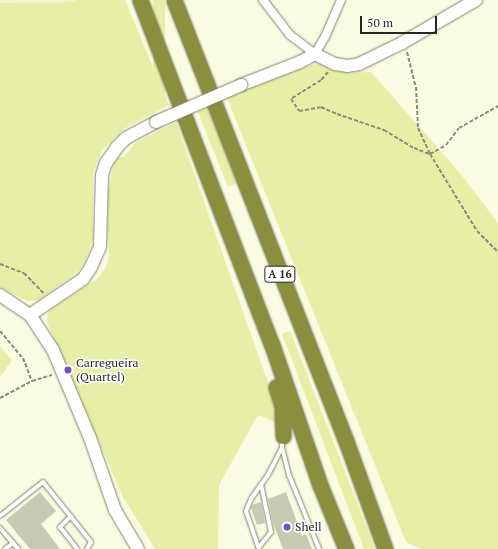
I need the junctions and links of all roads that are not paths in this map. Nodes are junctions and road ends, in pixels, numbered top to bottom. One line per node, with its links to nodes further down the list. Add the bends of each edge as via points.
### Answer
1 (140, 0): 9 (highway, A 16)
2 (174, 0): 11 (highway, A 16)
3 (263, 0): 6 (street, via 290,35)
4 (341, 0): 6 (street)
5 (476, 0): 6 (street, via 402,43 359,64 335,64)
6 (315, 54): 8 (street, bridge, via 156,122 126,138 106,163 102,175 100,247 92,267 83,279)
7 (0, 295): 8 (street)
8 (30, 315): 22 (street, via 53,350 63,371 115,510)
9 (272, 345): 10 (highway, via 271,368 282,406); 24 (highway, A 16, via 320,485)
10 (282, 441): 12 (lane); 23 (lane, via 289,475)
11 (346, 441): 25 (highway, A 16); 26 (highway)
12 (261, 484): 17 (lane, via 270,532); 17 (lane, via 246,511)
13 (0, 516): 14 (lane, via 43,482)
14 (70, 516): 20 (lane, via 60,527); 21 (lane, via 91,542)
15 (0, 528): 16 (lane)
16 (13, 543): 18 (lane); 19 (lane)
17 (259, 548)
18 (4, 549)
19 (18, 549)
20 (77, 549)
21 (87, 549)
22 (138, 549)
23 (319, 549)
24 (346, 549)
25 (385, 549)
26 (394, 549)

